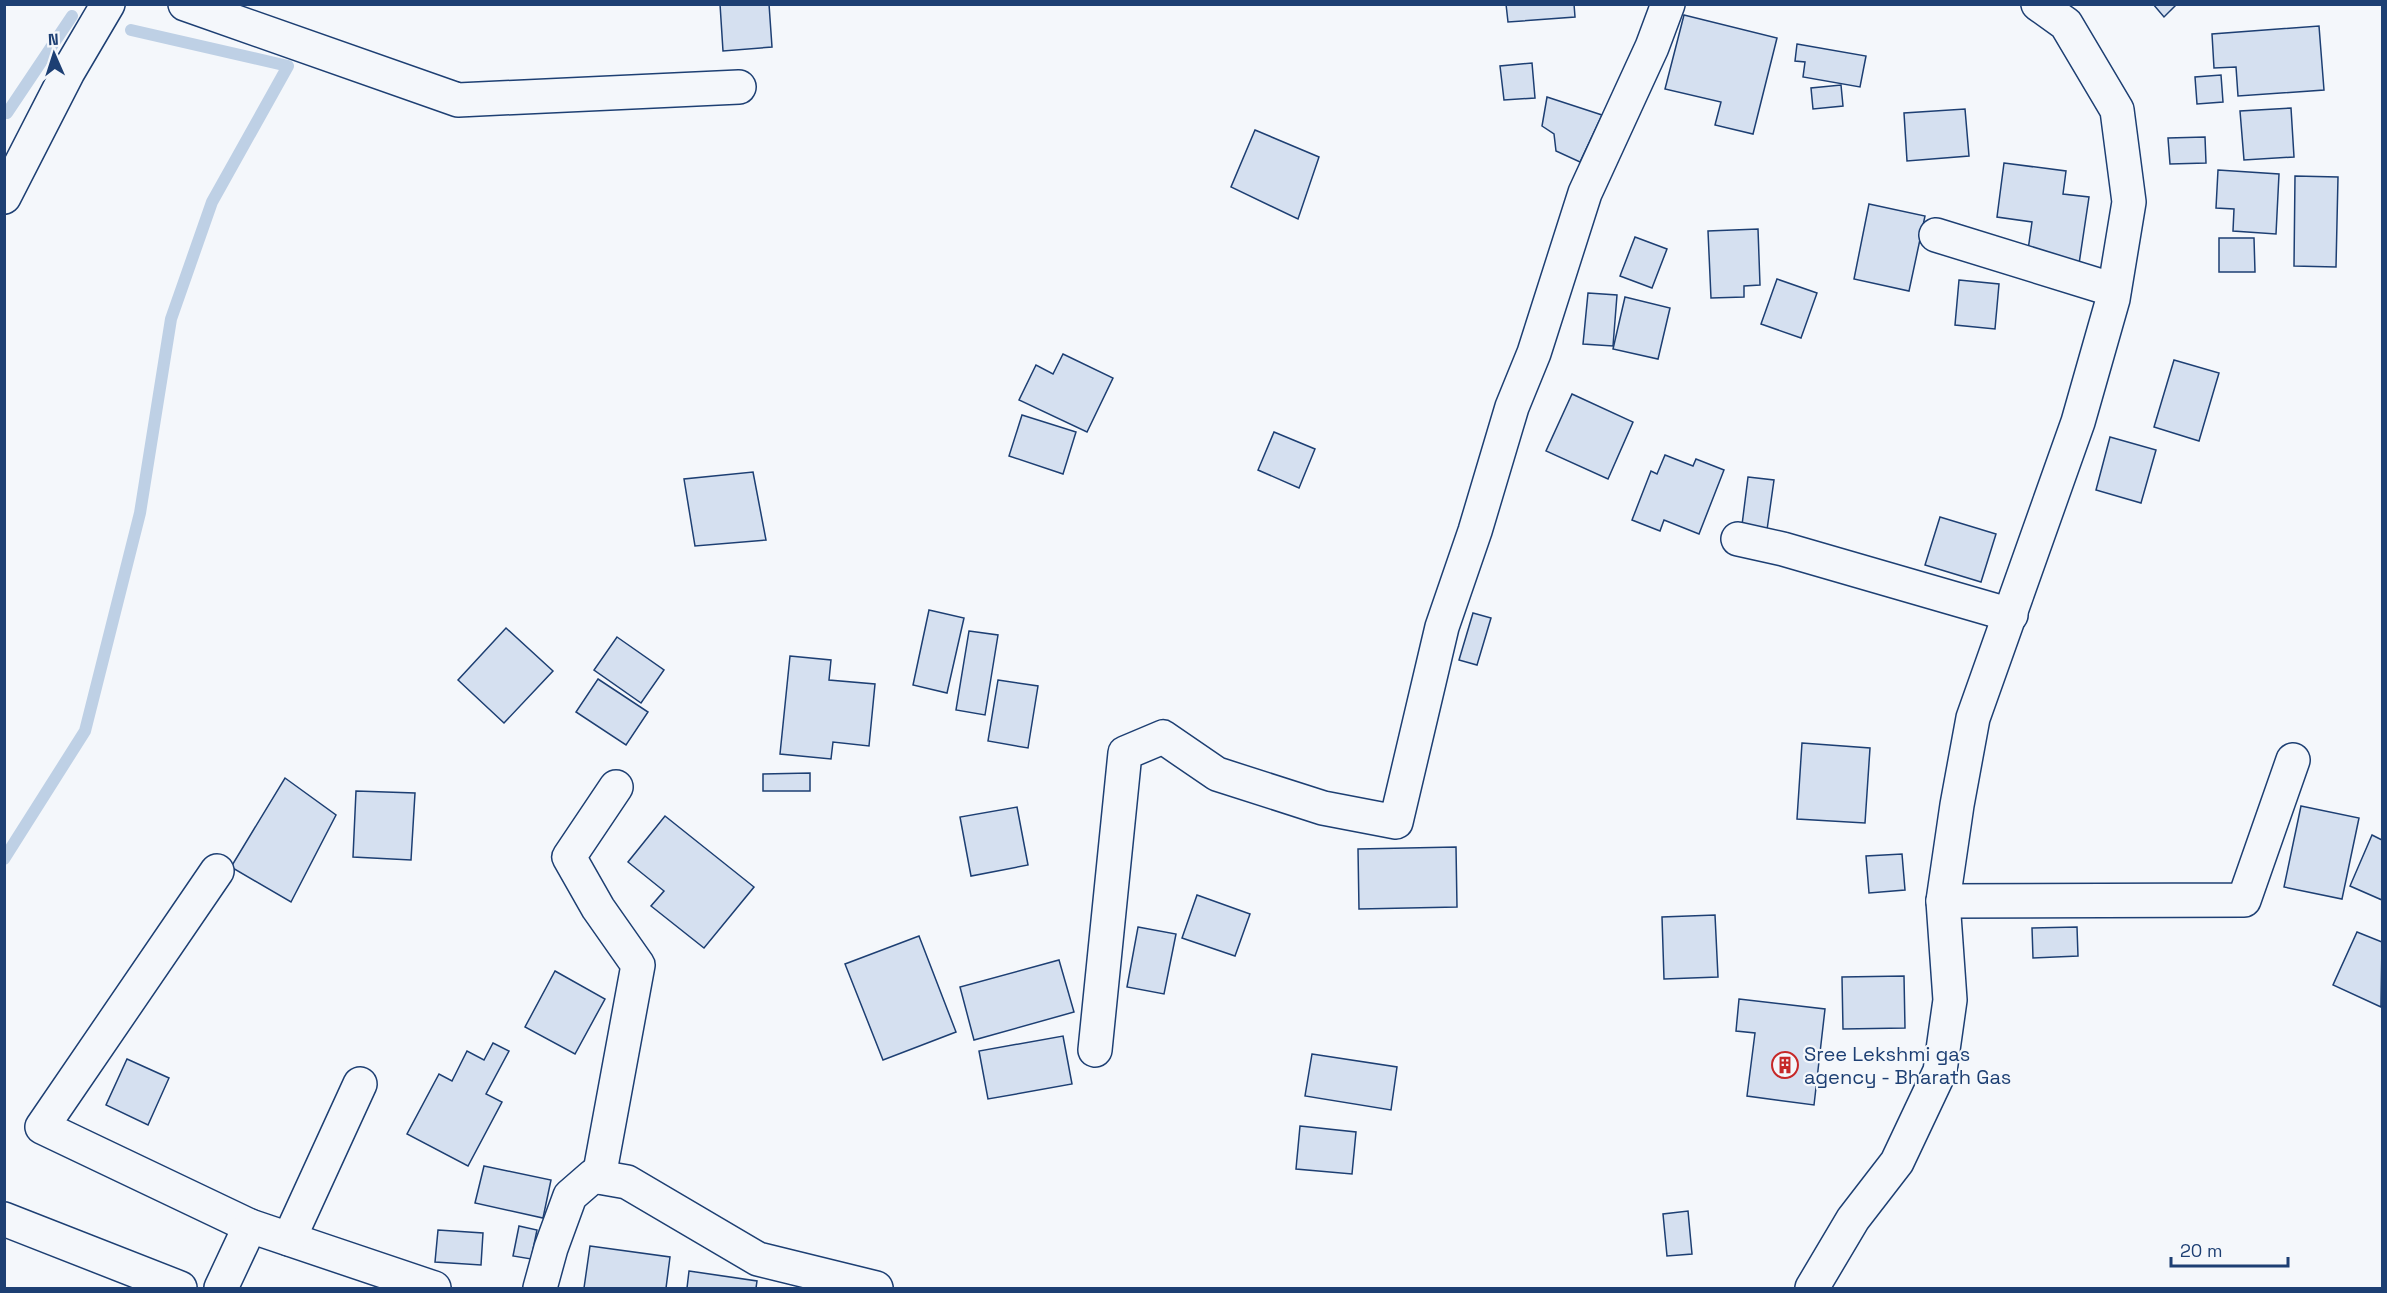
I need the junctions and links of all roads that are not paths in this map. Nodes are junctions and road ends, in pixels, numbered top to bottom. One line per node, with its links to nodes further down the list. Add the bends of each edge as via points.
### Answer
1 (108, 4): 6 (street)
2 (185, 4): 5 (street, via 458,99)
3 (1668, 4): 16 (street, via 1585,194 1534,353 1512,407 1442,627 1396,822 1323,808 1218,774 1163,737 1125,753)
4 (2038, 4): 9 (street, via 2066,24 2117,110 2129,202)
5 (739, 87)
6 (15, 153): 7 (street)
7 (4, 197)
8 (1936, 235): 9 (street)
9 (2114, 290): 11 (street, via 2078,422)
10 (1737, 539): 11 (street)
11 (2011, 615): 15 (street, via 1973,718)
12 (2293, 760): 15 (street, via 2244,900)
13 (616, 787): 18 (street, via 570,857 598,908 638,964)
14 (217, 871): 20 (street, via 42,1127)
15 (1943, 901): 27 (street, via 1950,999 1940,1071 1897,1162 1852,1219)
16 (1095, 1050)
17 (360, 1084): 21 (street)
18 (599, 1177): 25 (street, via 593,1176 570,1196); 26 (street, via 627,1182 758,1259)
19 (4, 1219): 22 (street)
20 (250, 1226): 21 (street); 23 (street)
21 (290, 1239): 24 (street)
22 (180, 1288)
23 (221, 1288)
24 (434, 1288)
25 (540, 1288)
26 (876, 1288)
27 (1812, 1288)

